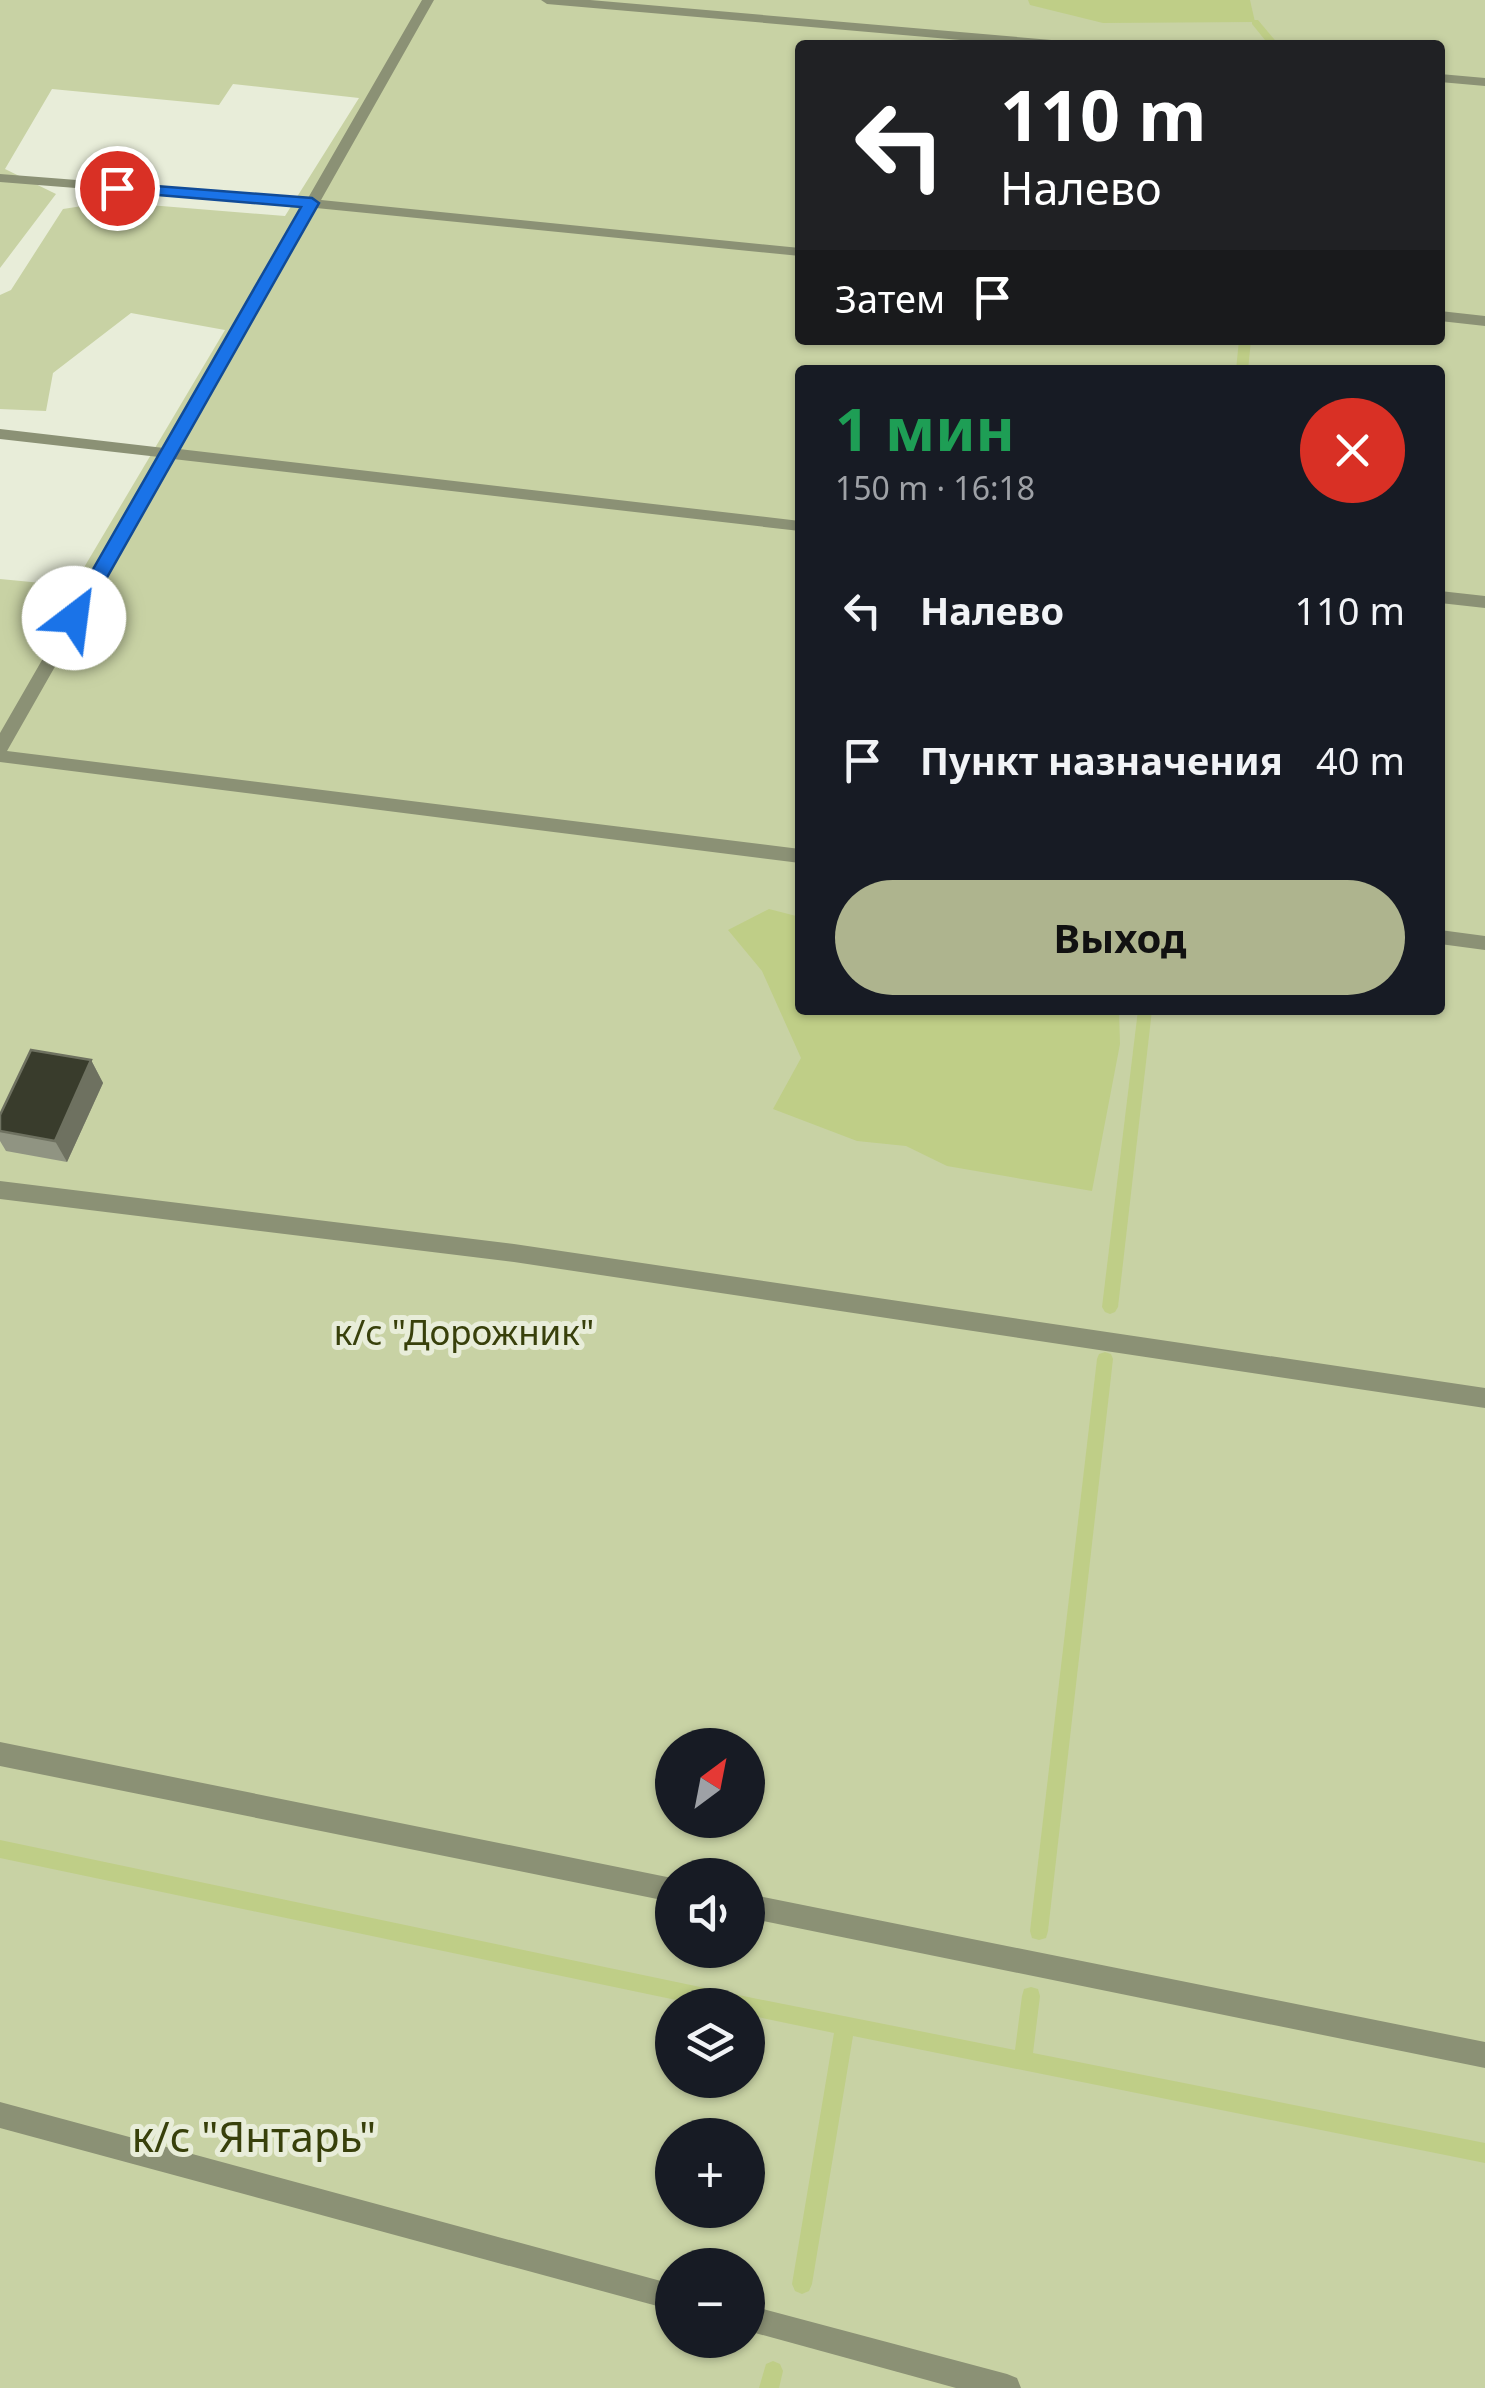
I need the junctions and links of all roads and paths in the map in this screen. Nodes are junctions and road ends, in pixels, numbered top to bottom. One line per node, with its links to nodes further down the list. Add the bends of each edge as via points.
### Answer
1 (428, 0): 7 (lane)
2 (547, 0): 3 (lane)
3 (1007, 40)
4 (1445, 78): 5 (lane)
5 (1485, 82)
6 (0, 178): 7 (lane)
7 (312, 203): 8 (lane); 12 (lane)
8 (795, 251)
9 (1445, 317): 10 (lane)
10 (1485, 321)
11 (0, 434): 12 (lane)
12 (167, 455): 13 (lane); 16 (lane)
13 (795, 525)
14 (1445, 598): 15 (lane)
15 (1485, 602)
16 (0, 748)
17 (0, 756): 18 (lane)
18 (795, 855)
19 (1445, 938): 20 (lane)
20 (1485, 943)
21 (0, 1190): 22 (lane, via 514,1253)
22 (1485, 1398)
23 (0, 1754): 24 (lane)
24 (655, 1887)
25 (765, 1909): 26 (lane)
26 (1485, 2055)
27 (0, 2115): 28 (lane)
28 (655, 2292)
29 (765, 2323): 30 (lane)
30 (1007, 2388)

